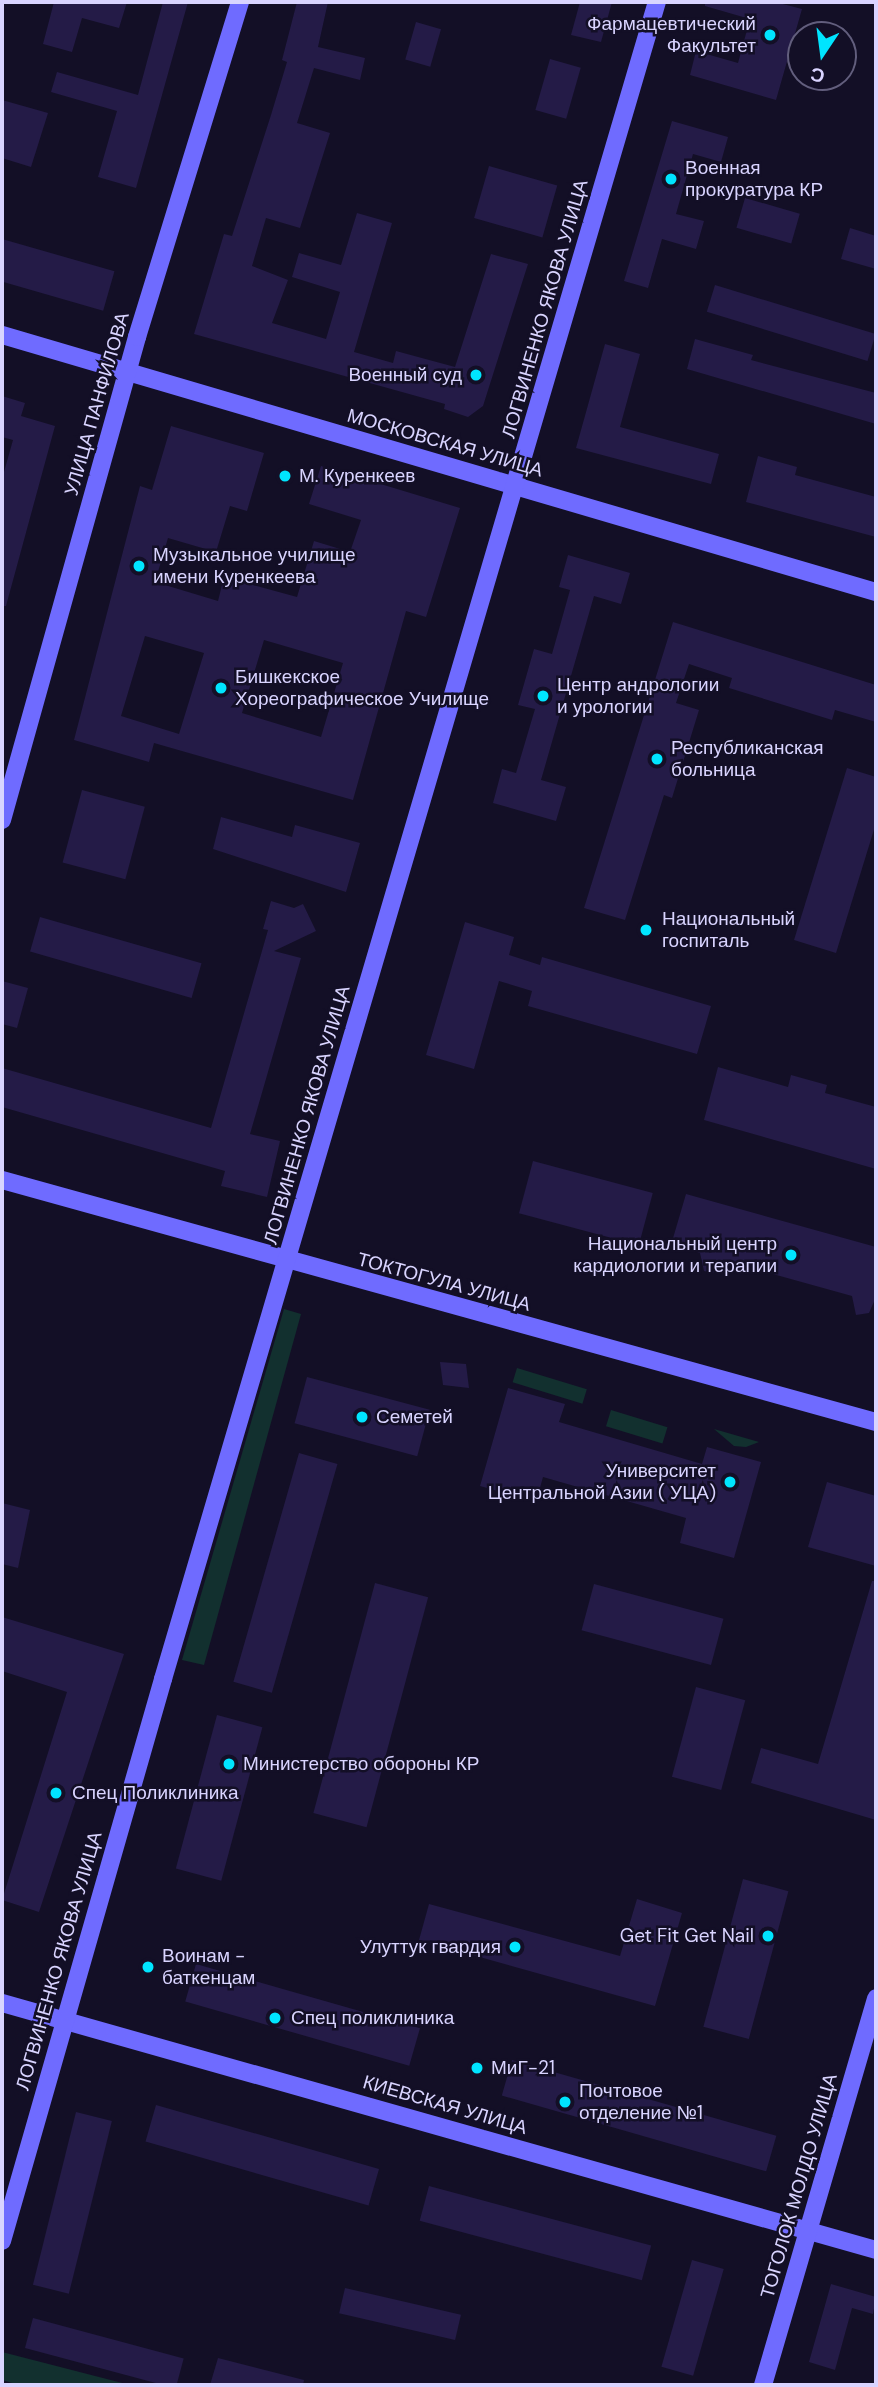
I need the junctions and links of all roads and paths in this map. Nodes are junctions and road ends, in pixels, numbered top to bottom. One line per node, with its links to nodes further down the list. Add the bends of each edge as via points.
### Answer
1 (240, 2): 4 (street, УЛИЦА ПАНФИЛОВА)
2 (657, 2): 5 (street, ЛОГВИНЕНКО ЯКОВА УЛИЦА)
3 (2, 335): 4 (street, МОСКОВСКАЯ УЛИЦА)
4 (127, 371): 5 (street, МОСКОВСКАЯ УЛИЦА); 7 (street, УЛИЦА ПАНФИЛОВА)
5 (515, 486): 6 (street, МОСКОВСКАЯ УЛИЦА); 9 (street, ЛОГВИНЕНКО ЯКОВА УЛИЦА)
6 (876, 592)
7 (2, 820)
8 (2, 1180): 9 (street, ТОКТОГУЛА УЛИЦА)
9 (286, 1260): 10 (street, ТОКТОГУЛА УЛИЦА); 13 (street, ЛОГВИНЕНКО ЯКОВА УЛИЦА)
10 (876, 1422)
11 (876, 1998): 14 (street, ТОГОЛОК МОЛДО УЛИЦА)
12 (2, 2003): 13 (street, КИЕВСКАЯ УЛИЦА)
13 (64, 2021): 14 (street, КИЕВСКАЯ УЛИЦА); 15 (street, ЛОГВИНЕНКО ЯКОВА УЛИЦА)
14 (808, 2229): 16 (street, КИЕВСКАЯ УЛИЦА); 17 (street, ТОГОЛОК МОЛДО УЛИЦА)
15 (2, 2241)
16 (876, 2249)
17 (762, 2385)

